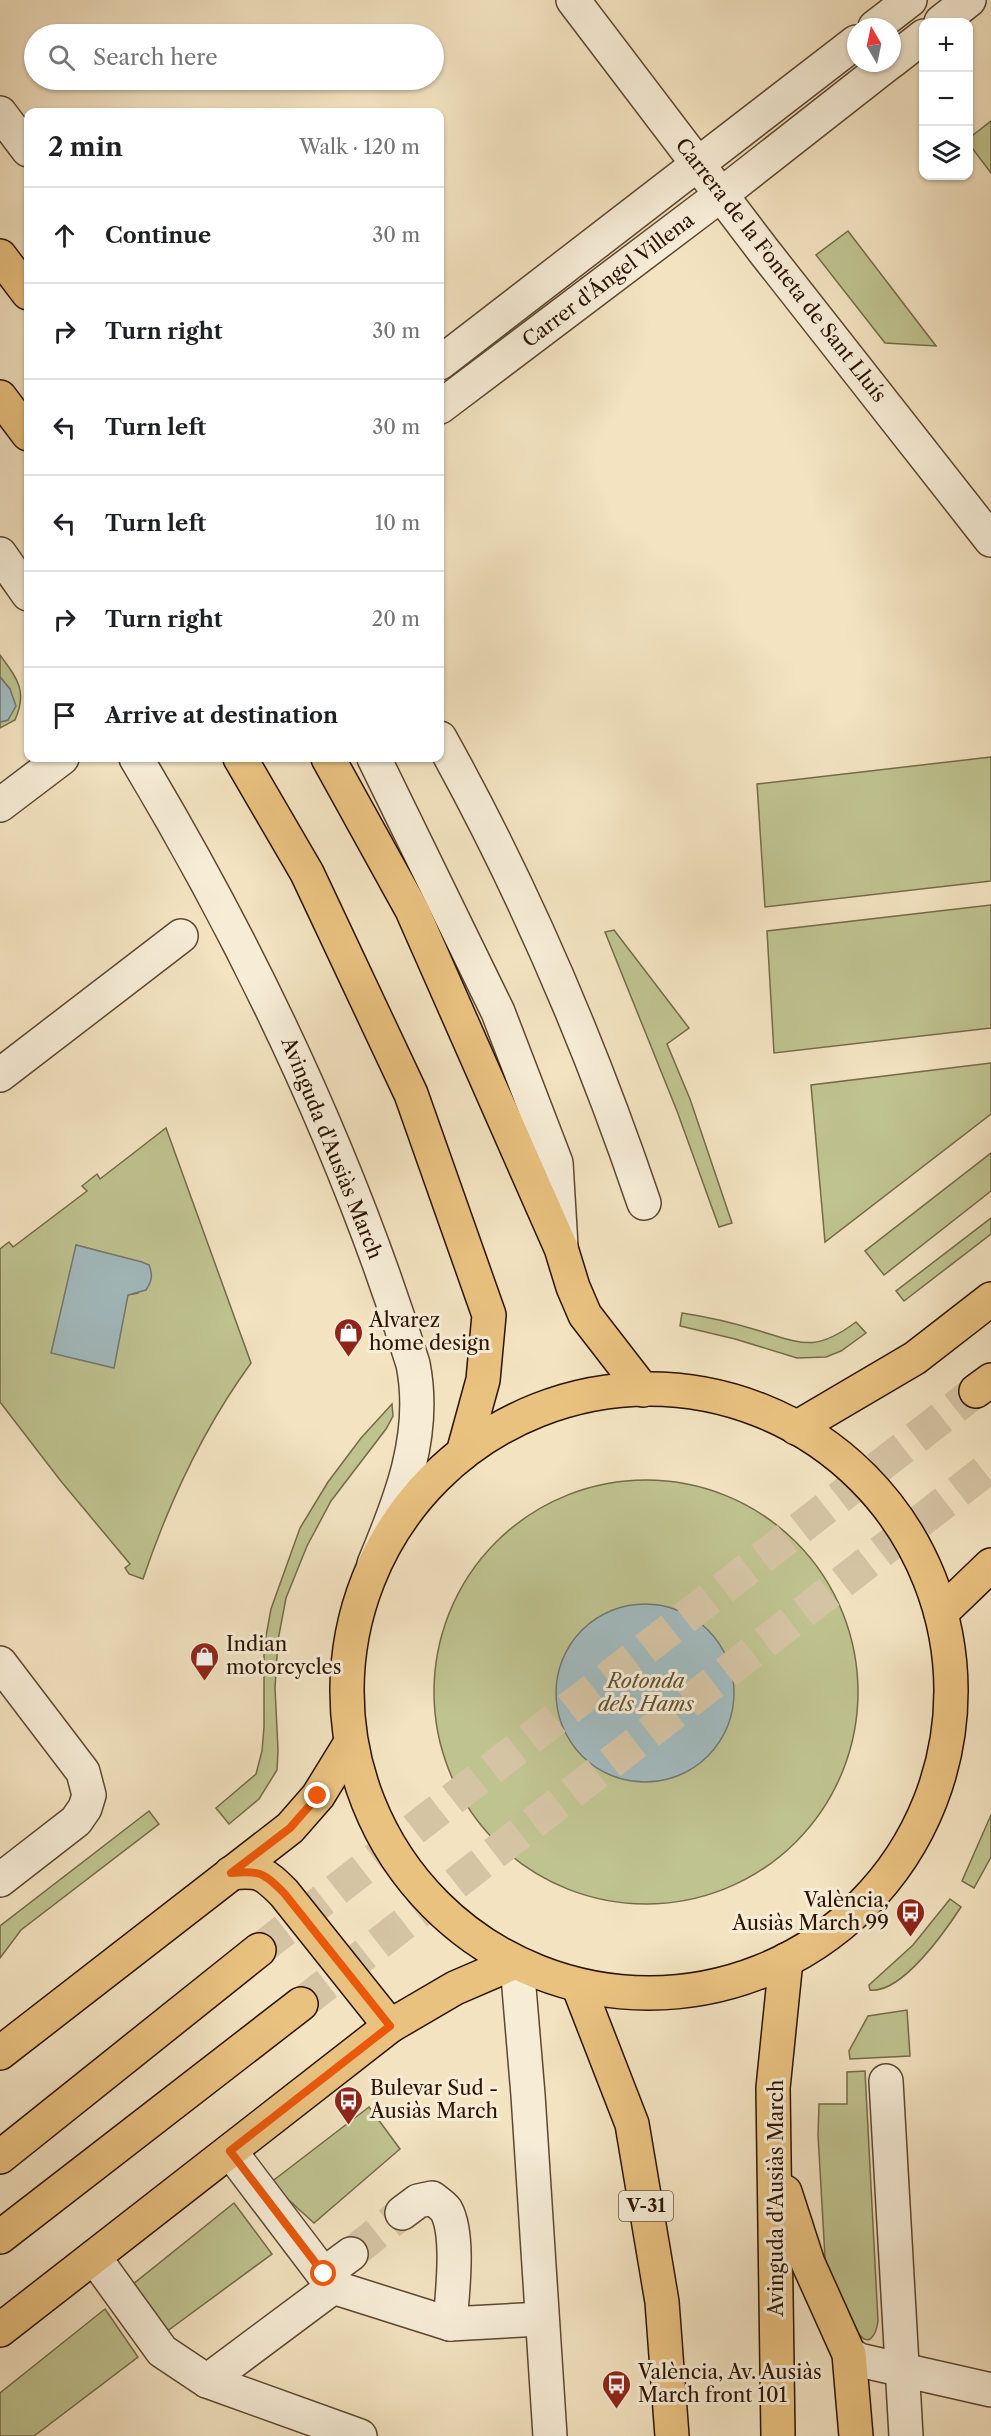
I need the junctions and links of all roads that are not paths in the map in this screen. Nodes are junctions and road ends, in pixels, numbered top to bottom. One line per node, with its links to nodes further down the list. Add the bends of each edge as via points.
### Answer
1 (573, 0): 12 (street, Carrera de la Fonteta de Sant Lluís)
2 (910, 0): 4 (street)
3 (969, 0): 5 (street)
4 (887, 18)
5 (946, 18)
6 (919, 40): 8 (street, Carrer d'Ángel Villena)
7 (847, 49): 12 (street, Carrer d'Ángel Villena)
8 (901, 54)
9 (878, 72): 13 (street, Carrer d'Ángel Villena)
10 (0, 113): 11 (street)
11 (24, 145)
12 (699, 164): 13 (street, Carrera de la Fonteta de Sant Lluís); 16 (street, Carrer d'Ángel Villena)
13 (722, 194): 18 (street, Carrer d'Ángel Villena); 20 (street, Carrera de la Fonteta de Sant Lluís)
14 (0, 256): 15 (main road)
15 (24, 288)
16 (444, 360)
17 (0, 397): 19 (main road)
18 (444, 404)
19 (24, 429)
20 (986, 524)
21 (0, 554): 22 (street)
22 (24, 588)
23 (444, 745): 32 (street, via 499,847 545,949 611,1107)
24 (57, 762): 29 (street)
25 (138, 762): 38 (street, Avinguda d'Ausiàs March, via 197,861 276,1014 358,1204 413,1364 418,1389 414,1446 395,1514)
26 (242, 762): 37 (main road, via 307,873 411,1094 489,1315 483,1380)
27 (330, 762): 33 (main road, via 412,910)
28 (376, 762): 33 (street, via 498,1012 556,1163)
29 (0, 805)
30 (181, 936): 31 (street)
31 (0, 1075)
32 (644, 1203)
33 (561, 1248): 35 (main road, via 585,1315)
34 (991, 1299): 36 (main road, via 915,1358)
35 (643, 1390): 36 (main road, via 694,1391 747,1406); 37 (main road, via 594,1395 548,1407 503,1426)
36 (796, 1428): 40 (main road, via 838,1455 887,1505 928,1574)
37 (463, 1453): 38 (main road, via 412,1503)
38 (374, 1564): 42 (main road, via 358,1607 349,1652 346,1698)
39 (991, 1565): 40 (main road)
40 (941, 1613): 46 (main road, via 951,1663 951,1714 943,1765 926,1814 901,1859 869,1899 830,1933)
41 (0, 1663): 44 (street, via 84,1772 89,1795 86,1808 76,1821)
42 (351, 1744): 43 (main road, via 318,1796 290,1828); 47 (main road, via 372,1813 408,1875 458,1926)
43 (231, 1873): 50 (main road, via 254,1871 267,1876); 51 (main road)
44 (0, 1880)
45 (259, 1950): 55 (main road)
46 (786, 1960): 48 (main road, via 747,1977 705,1988 663,1993 620,1992); 53 (main road, Avinguda d'Ausiàs March)
47 (515, 1963): 48 (main road); 50 (main road, via 455,1988); 61 (street, via 529,2107)
48 (578, 1985): 70 (main road, V-31, via 632,2124 662,2302)
49 (301, 2004): 57 (main road)
50 (390, 2026): 54 (main road)
51 (0, 2053)
52 (886, 2081): 65 (street)
53 (773, 2126): 64 (main road, via 794,2224); 71 (main road, Avinguda d'Ausiàs March)
54 (230, 2151): 59 (main road); 60 (street)
55 (0, 2157)
56 (402, 2213): 62 (street, via 418,2201 432,2198 446,2209 452,2228 454,2278)
57 (0, 2237)
58 (351, 2254): 60 (street)
59 (94, 2257): 63 (main road); 66 (street, via 162,2351)
60 (328, 2281): 62 (street); 66 (street)
61 (542, 2319): 62 (street); 69 (street)
62 (450, 2324)
63 (0, 2330)
64 (849, 2354): 65 (street); 72 (main road)
65 (902, 2370): 67 (street); 73 (street)
66 (207, 2381): 68 (street)
67 (991, 2390)
68 (360, 2436)
69 (550, 2436)
70 (672, 2436)
71 (778, 2436)
72 (856, 2436)
73 (906, 2436)

